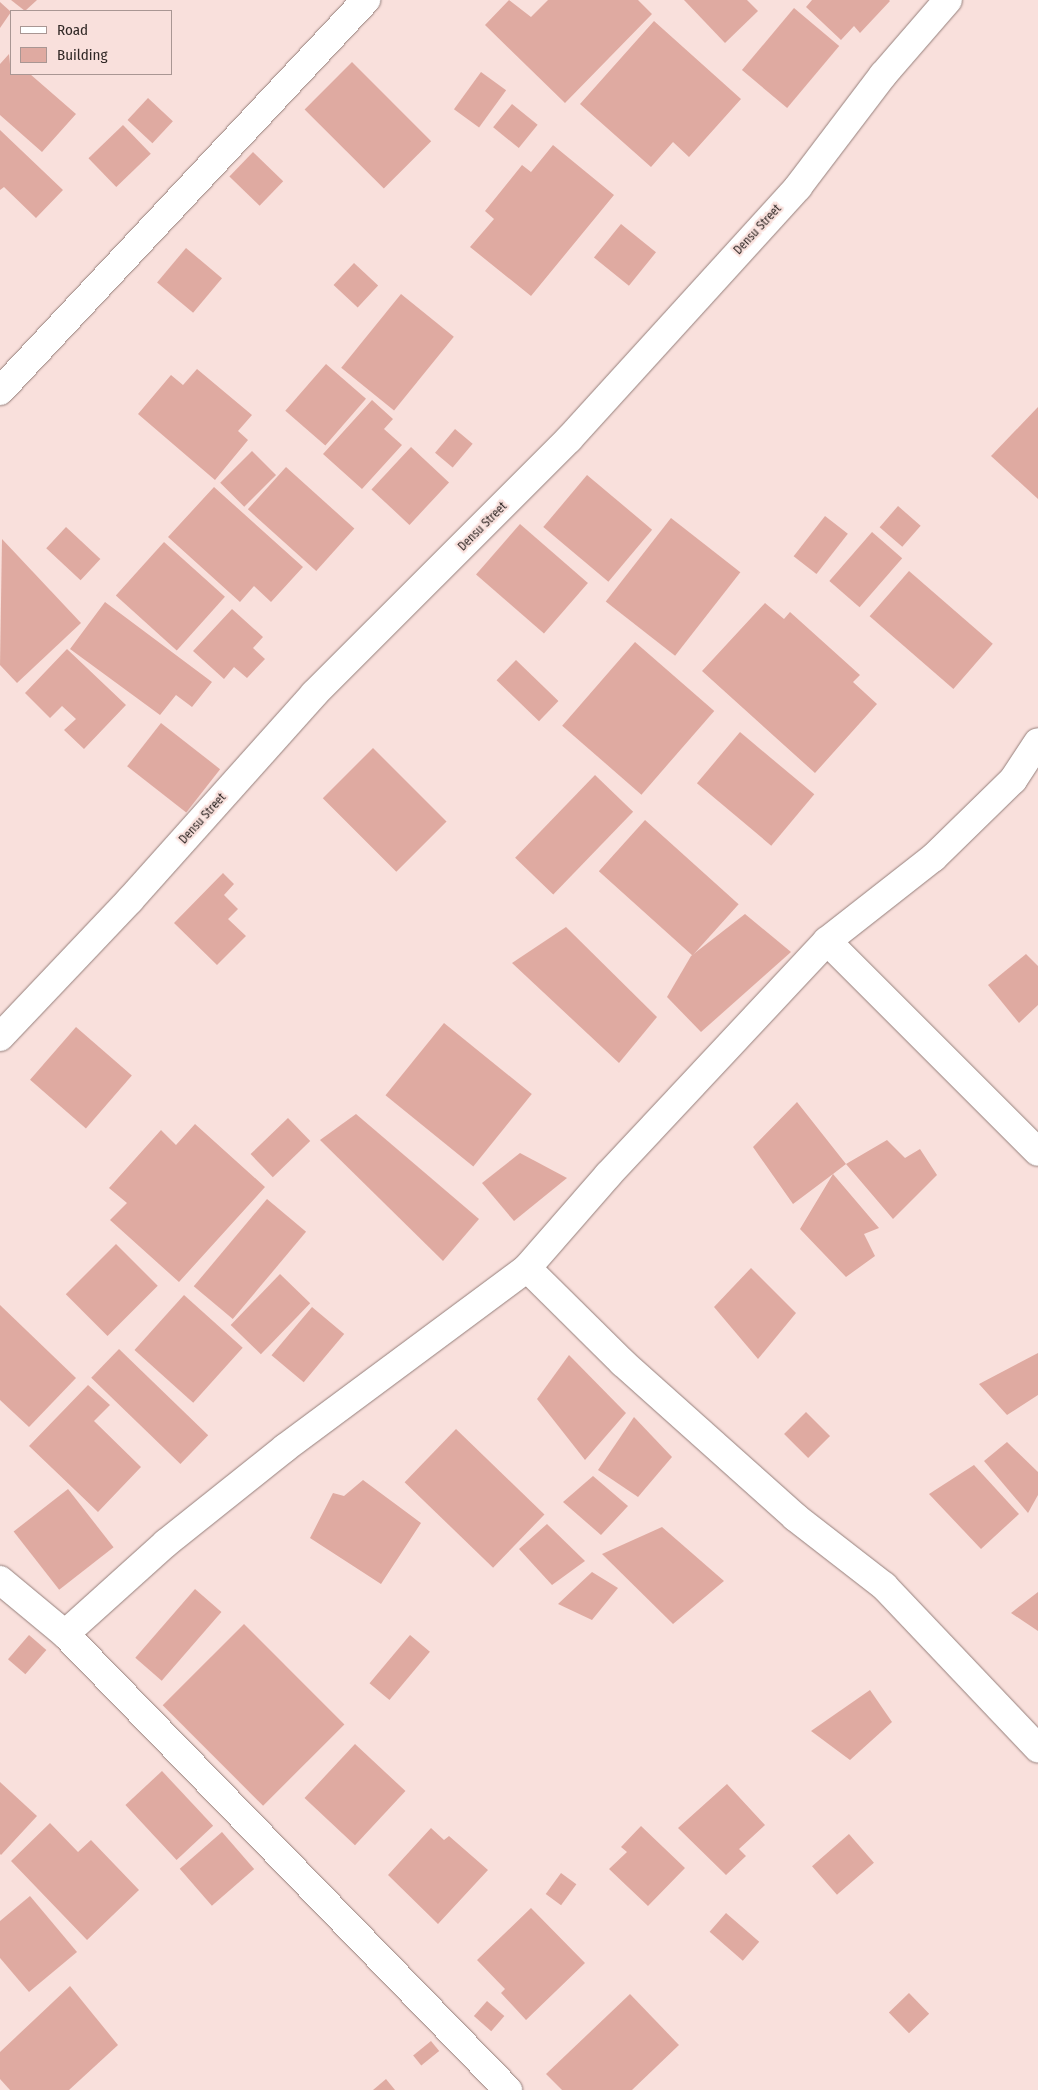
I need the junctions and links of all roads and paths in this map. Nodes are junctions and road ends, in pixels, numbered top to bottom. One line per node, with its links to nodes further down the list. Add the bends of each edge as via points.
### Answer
1 (948, 0): 6 (street, Densu Street, via 883,75 798,187 569,439 314,694 124,906)
2 (352, 4): 3 (street)
3 (0, 391)
4 (1038, 742): 5 (street, via 1013,780 933,858)
5 (827, 941): 7 (street); 8 (street, via 608,1175)
6 (0, 1037)
7 (1038, 1152)
8 (527, 1268): 10 (street, via 285,1448 166,1543); 11 (street, via 623,1363 795,1516 884,1586)
9 (0, 1580): 10 (street)
10 (65, 1634): 12 (street)
11 (1038, 1748)
12 (508, 2090)

